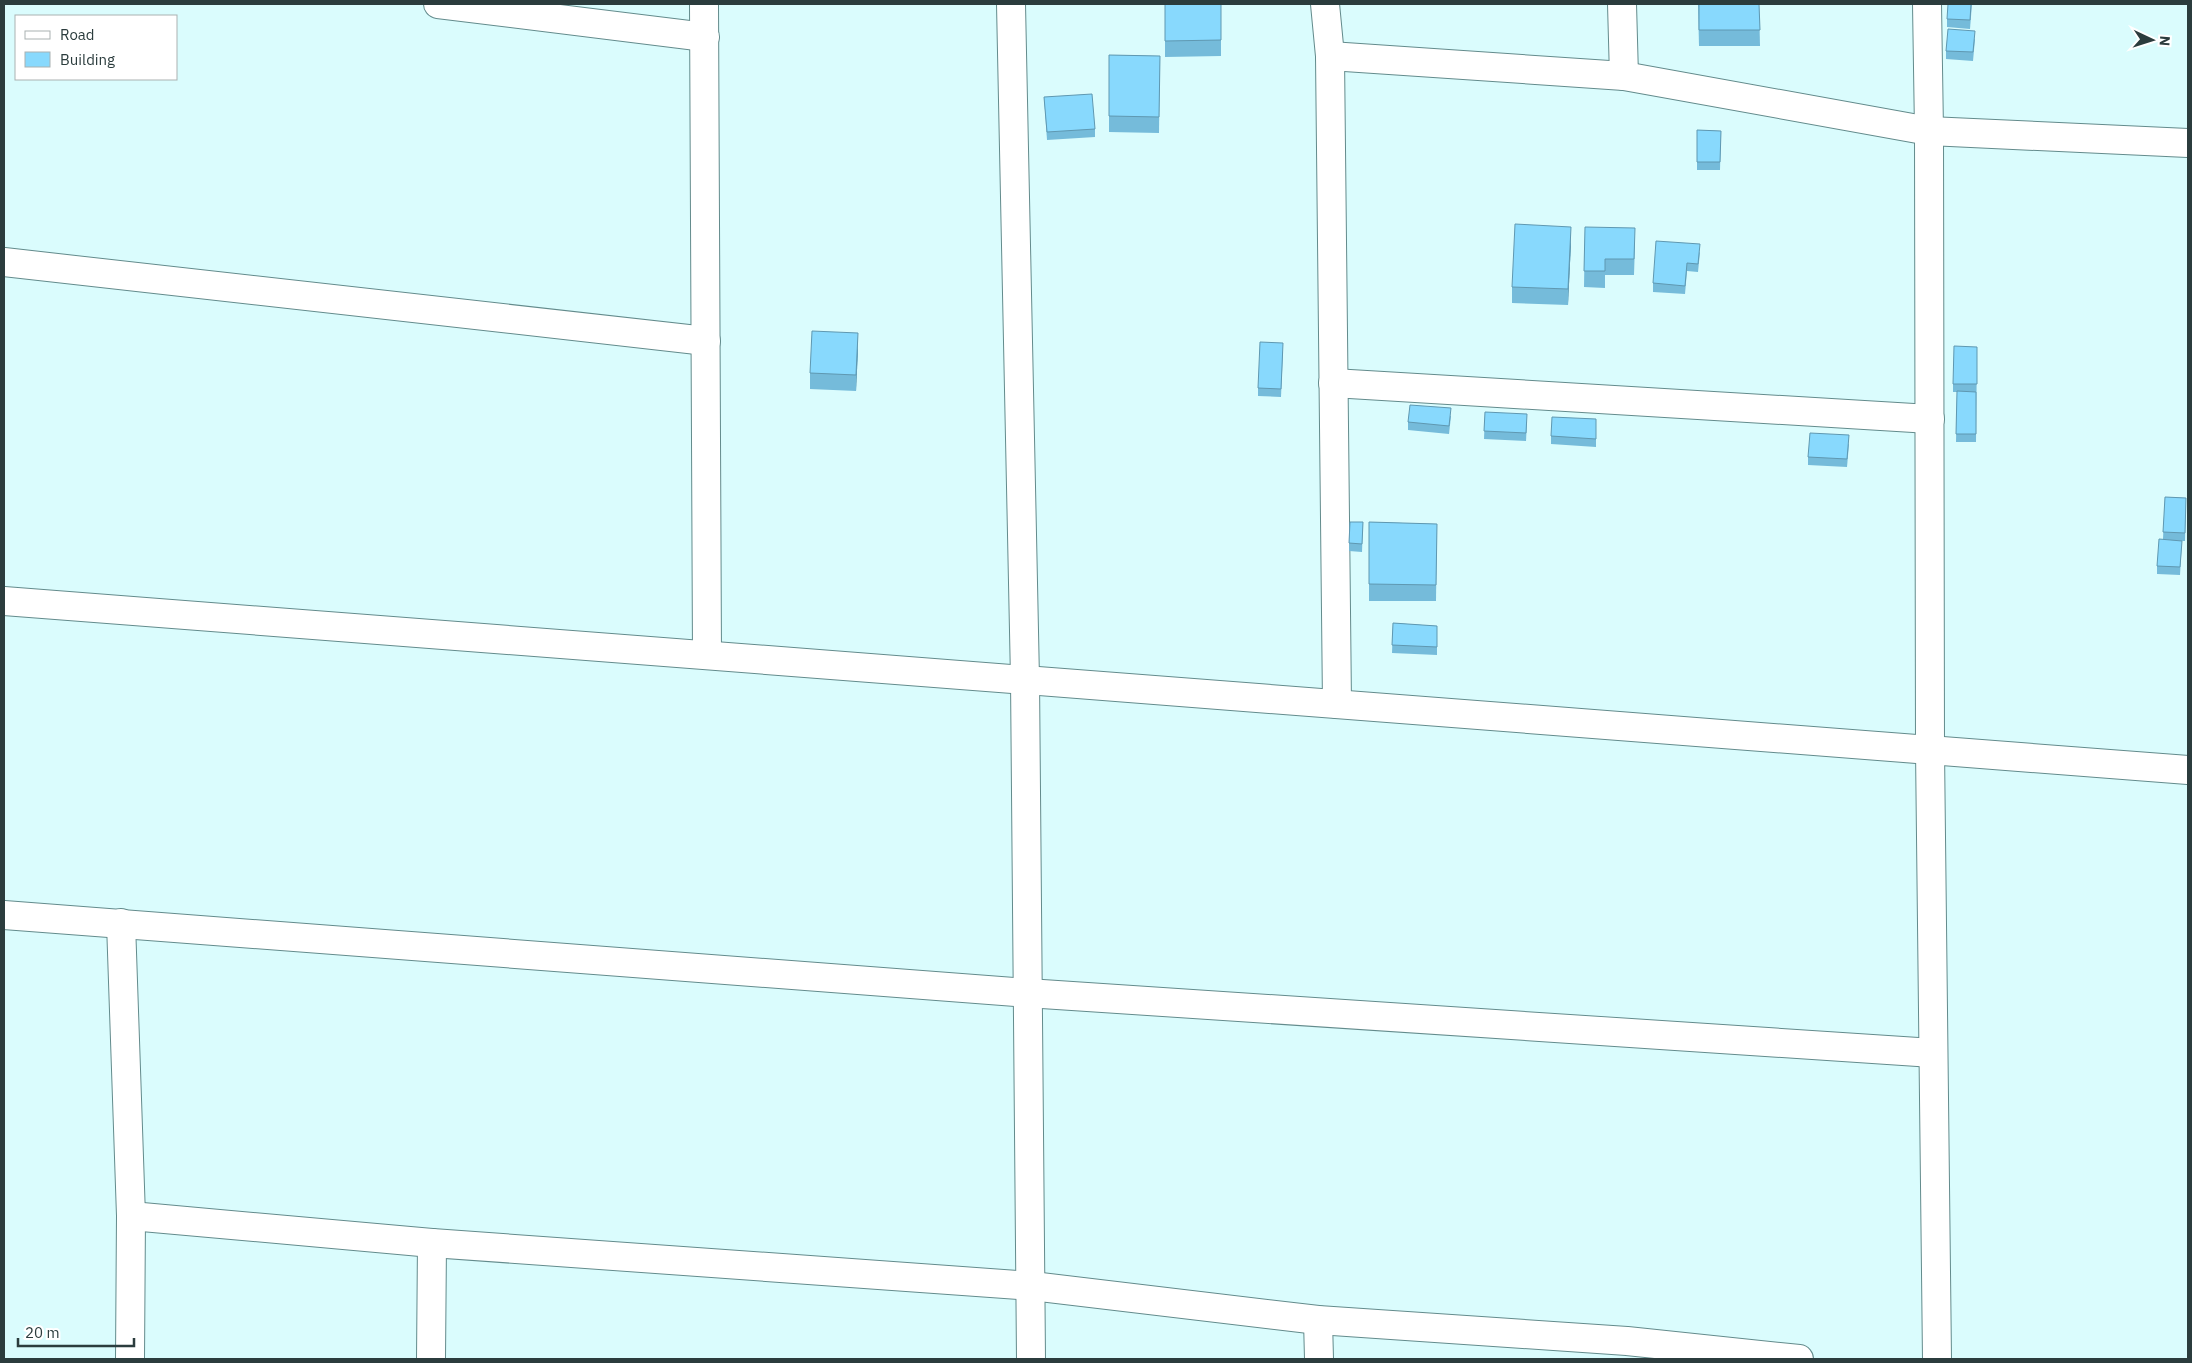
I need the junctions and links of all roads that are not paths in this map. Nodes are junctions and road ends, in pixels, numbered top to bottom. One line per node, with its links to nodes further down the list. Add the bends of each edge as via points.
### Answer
1 (438, 4): 7 (street)
2 (704, 4): 7 (street)
3 (1011, 4): 18 (street)
4 (1325, 4): 8 (street)
5 (1622, 4): 9 (street)
6 (1927, 4): 10 (street)
7 (705, 37): 13 (street)
8 (1330, 56): 9 (street); 14 (street)
9 (1624, 76): 10 (street)
10 (1929, 130): 11 (street); 15 (street)
11 (2188, 142)
12 (4, 262): 13 (street)
13 (706, 341): 17 (street)
14 (1333, 384): 15 (street); 19 (street)
15 (1930, 419): 20 (street)
16 (4, 601): 17 (street)
17 (707, 655): 18 (street)
18 (1025, 679): 19 (street); 24 (street)
19 (1337, 704): 20 (street)
20 (1930, 750): 21 (street); 25 (street)
21 (2188, 770)
22 (4, 915): 23 (street)
23 (121, 923): 24 (street); 26 (street)
24 (1027, 992): 25 (street); 28 (street)
25 (1933, 1053): 36 (street)
26 (131, 1216): 27 (street); 31 (street)
27 (432, 1243): 28 (street); 32 (street)
28 (1032, 1286): 29 (street); 33 (street)
29 (1318, 1320): 30 (street); 34 (street)
30 (1627, 1350): 35 (street)
31 (130, 1359)
32 (431, 1359)
33 (1031, 1359)
34 (1319, 1359)
35 (1799, 1359)
36 (1937, 1359)

